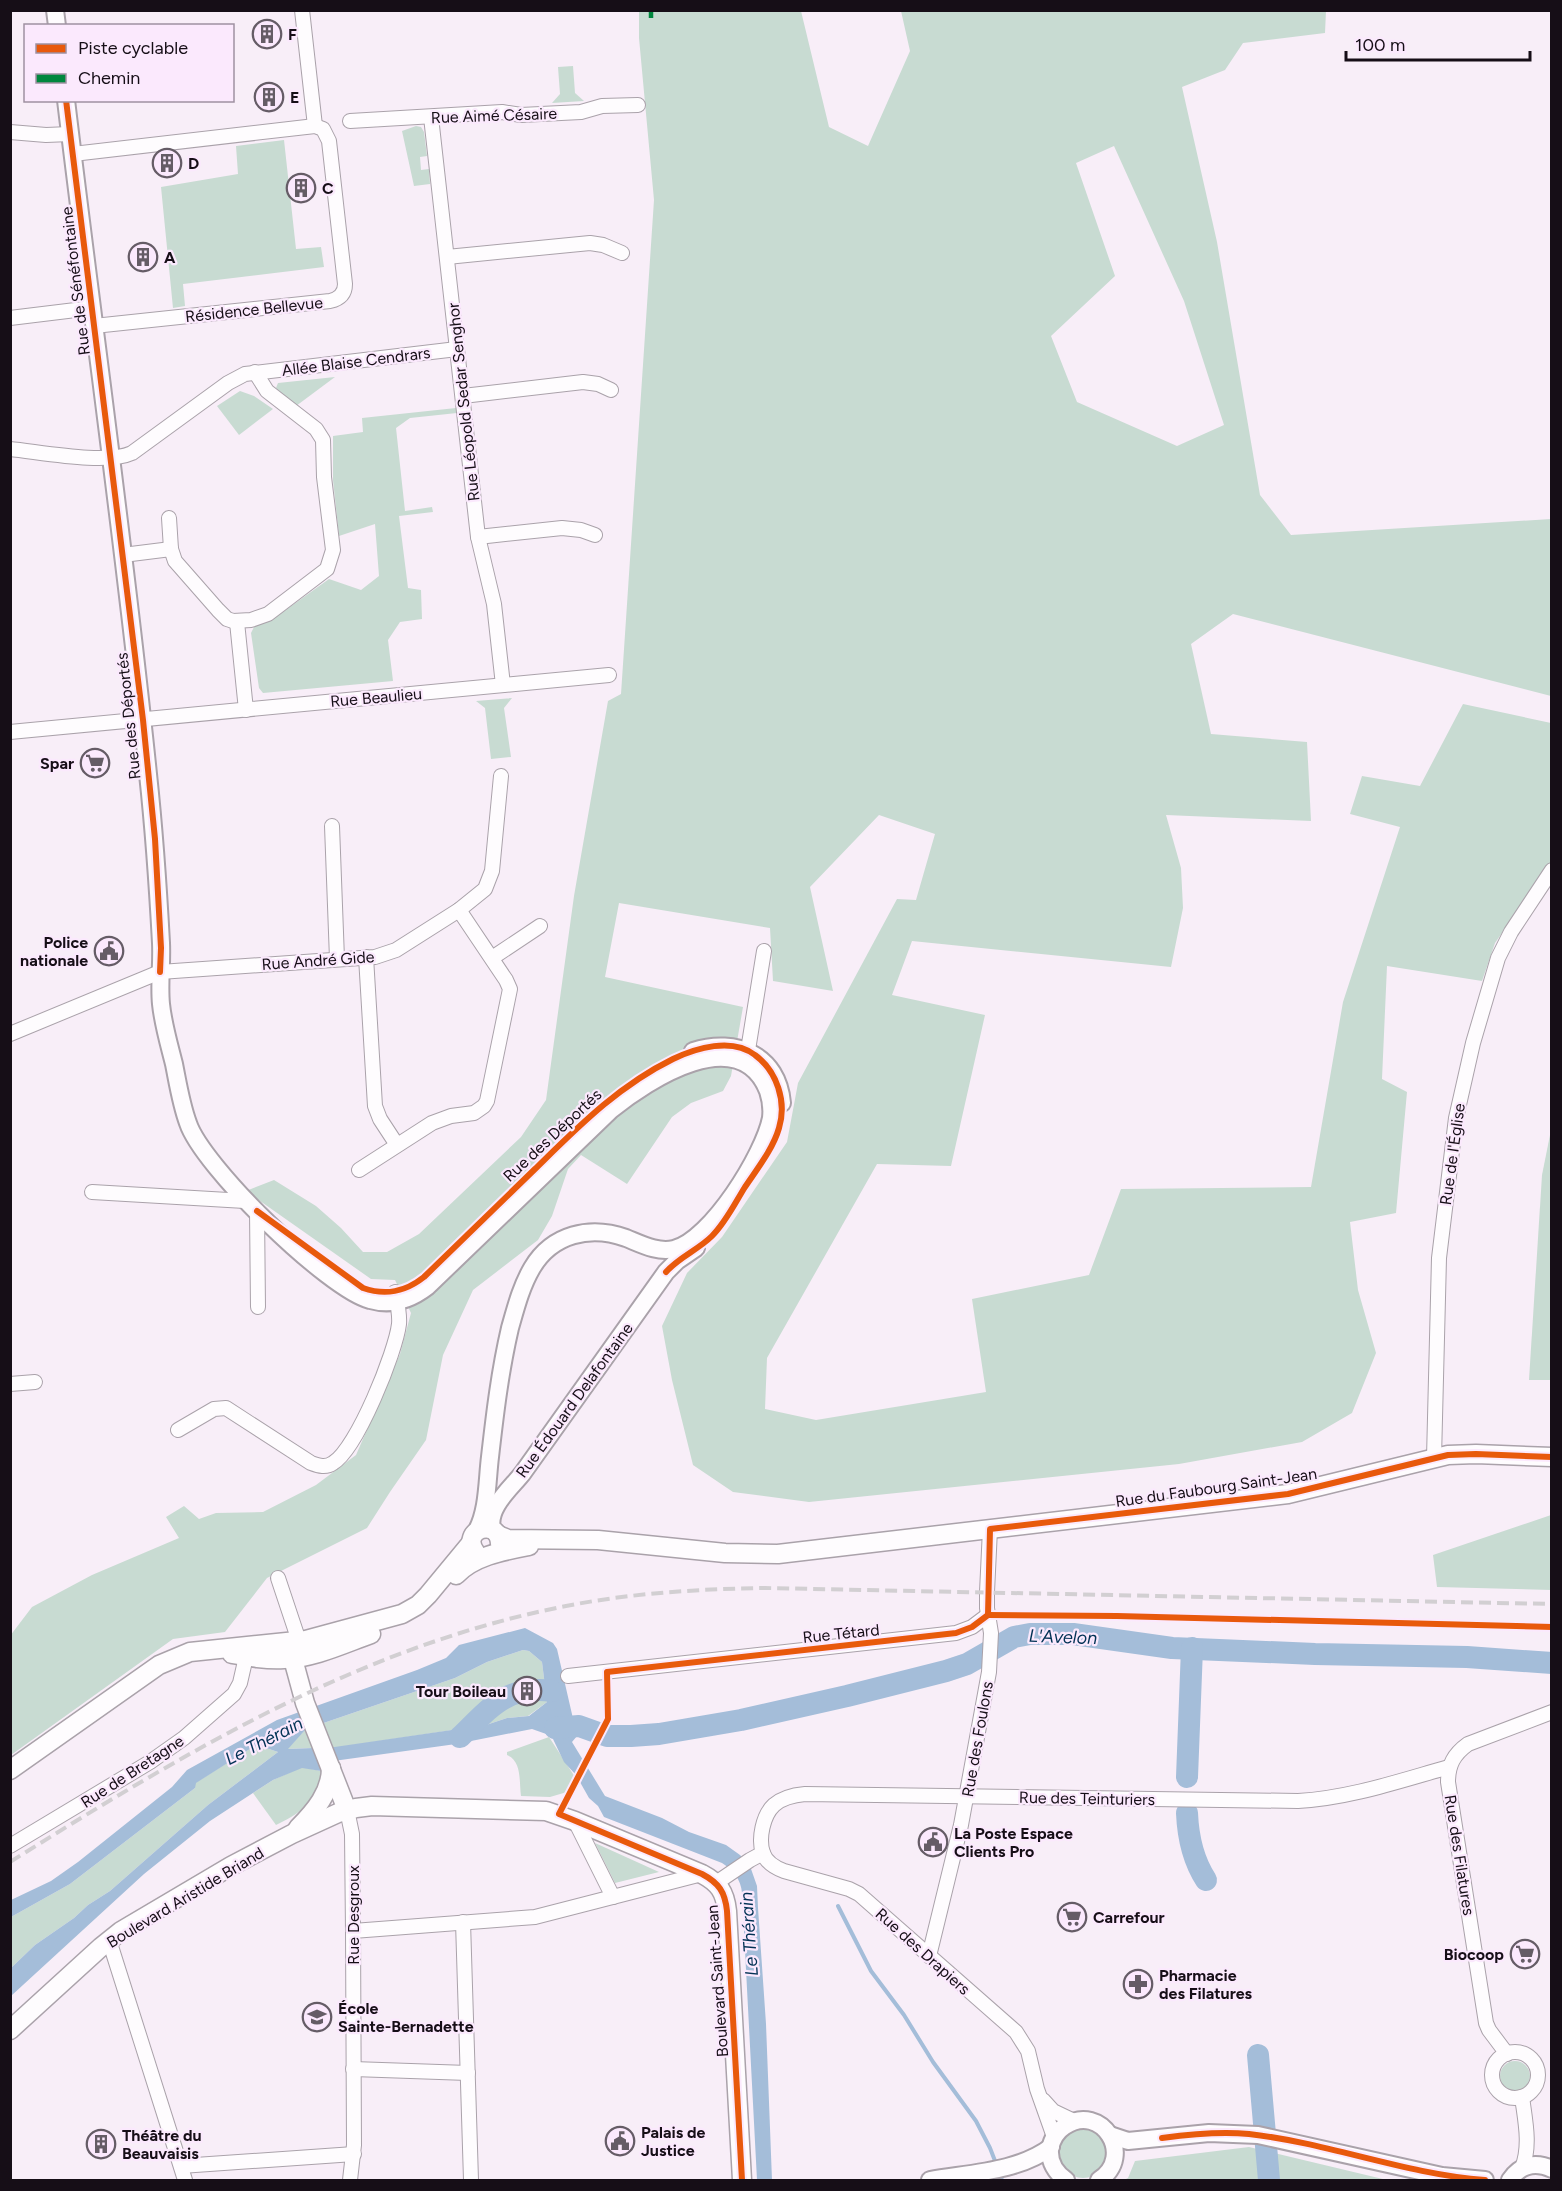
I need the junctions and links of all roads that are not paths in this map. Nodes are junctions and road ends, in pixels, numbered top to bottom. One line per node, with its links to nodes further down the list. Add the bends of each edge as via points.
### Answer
1 (302, 10): 6 (street, Résidence Bellevue)
2 (66, 102): 8 (street, Rue de Sénéfontaine)
3 (638, 105): 4 (street, Rue Aimé Césaire, via 602,106 581,112)
4 (431, 117): 5 (street, Rue Aimé Césaire); 11 (street, Rue Léopold Sedar Senghor)
5 (350, 121)
6 (315, 126): 9 (street); 14 (street, Résidence Bellevue, via 326,133 329,141 345,284 339,298)
7 (10, 132): 8 (street)
8 (70, 134): 9 (street, Rue de Sénéfontaine)
9 (73, 154): 12 (street, Rue de Sénéfontaine)
10 (622, 253): 11 (street, via 590,243)
11 (447, 257): 15 (street, Rue Léopold Sedar Senghor)
12 (92, 308): 13 (street); 14 (street, Rue de Sénéfontaine)
13 (10, 318)
14 (94, 326): 20 (street, Rue de Sénéfontaine)
15 (457, 349): 16 (street, Allée Blaise Cendrars); 18 (street, Rue Léopold Sedar Senghor)
16 (255, 372): 20 (street, Allée Blaise Cendrars, via 235,379 132,453); 26 (street, via 267,391 322,436 332,555 324,572 268,614)
17 (611, 390): 18 (street, via 584,382)
18 (463, 396): 23 (street, Rue Léopold Sedar Senghor)
19 (10, 448): 20 (street)
20 (111, 458): 25 (street, Rue des Déportés)
21 (169, 518): 24 (street)
22 (595, 535): 23 (street, via 562,528)
23 (478, 537): 28 (street, Rue Léopold Sedar Senghor, via 494,604)
24 (171, 549): 25 (street); 26 (street, via 180,567 218,610)
25 (123, 555): 30 (street, Rue des Déportés)
26 (237, 622): 29 (street)
27 (609, 675): 28 (street, Rue Beaulieu)
28 (503, 685): 29 (street, Rue Beaulieu)
29 (246, 710): 30 (street, Rue Beaulieu)
30 (143, 720): 31 (street, Rue Beaulieu); 41 (street, Rue des Déportés, via 156,856)
31 (10, 732)
32 (501, 776): 35 (street, Rue André Gide, via 491,877 481,894)
33 (332, 826): 40 (street)
34 (1551, 870): 56 (street, Rue de l'Église, via 1498,958 1458,1108 1439,1258)
35 (459, 910): 38 (street, Rue André Gide, via 396,950); 39 (street)
36 (540, 926): 39 (street)
37 (764, 951): 43 (street)
38 (366, 957): 40 (street, Rue André Gide); 44 (street, via 375,1106)
39 (492, 958): 44 (street, via 510,989 488,1101 474,1113 438,1120)
40 (337, 959): 41 (street, Rue André Gide)
41 (160, 972): 42 (street, Rue André Gide); 47 (street, Rue des Déportés, via 162,1008 188,1126 203,1152)
42 (10, 1034)
43 (748, 1050): 49 (street, via 775,1079 782,1101 780,1128 718,1229); 50 (street, Rue des Déportés, via 722,1046 698,1049 630,1084 587,1118 424,1276)
44 (397, 1145): 45 (street)
45 (359, 1170)
46 (92, 1192): 47 (street)
47 (251, 1206): 50 (street, Rue des Déportés, via 350,1291 371,1301); 51 (street)
48 (663, 1250): 49 (street, via 670,1260); 50 (street, Rue des Déportés, via 683,1246 712,1223 763,1143 771,1118 769,1096 757,1074 740,1061 695,1061 626,1098 427,1287 416,1295); 57 (street, via 615,1235 585,1232 558,1241 535,1262 520,1291 500,1368)
49 (666, 1272): 58 (street, Rue Édouard Delafontaine)
50 (396, 1297): 54 (street, via 399,1317 395,1342 360,1429 339,1459 319,1466 300,1458 226,1407 214,1409)
51 (258, 1307)
52 (35, 1382): 53 (street)
53 (10, 1384)
54 (178, 1430)
55 (1551, 1457): 56 (main road, Rue du Faubourg Saint-Jean, via 1461,1454)
56 (1434, 1458): 59 (main road, Rue du Faubourg Saint-Jean, via 1296,1493)
57 (487, 1479): 58 (street, via 496,1491); 60 (street, via 482,1516)
58 (510, 1489): 60 (street, Rue Édouard Delafontaine)
59 (990, 1529): 61 (main road, Rue du Faubourg Saint-Jean, via 778,1554 732,1554); 64 (street)
60 (484, 1535): 61 (main road, Rue du Faubourg Saint-Jean); 62 (main road, via 500,1545); 62 (main road, via 475,1553); 65 (main road, via 412,1608)
61 (566, 1540): 62 (main road, Rue du Faubourg Saint-Jean)
62 (490, 1556): 65 (main road, via 466,1566 425,1608 403,1622 333,1648)
63 (278, 1578): 65 (street)
64 (988, 1615): 67 (street, Rue Tétard, via 956,1634); 72 (street, Rue des Foulons, via 990,1662)
65 (293, 1647): 66 (main road); 70 (main road, Rue Desgroux, via 305,1703)
66 (247, 1651): 71 (main road, via 212,1648 177,1656 159,1665); 76 (street, Rue de Bretagne, via 234,1694 184,1738)
67 (568, 1676)
68 (1551, 1712): 69 (street, via 1468,1744)
69 (1449, 1767): 72 (street, Rue des Teinturiers, via 1358,1793 1308,1801); 85 (street, Rue des Filatures, via 1448,1782 1486,2023)
70 (331, 1768): 73 (main road, Rue Desgroux); 75 (main road, via 323,1797)
71 (10, 1770)
72 (966, 1796): 77 (street, Rue des Teinturiers, via 787,1797 774,1804 765,1820); 83 (street, Rue des Foulons)
73 (347, 1810): 74 (main road, via 372,1806 546,1811); 75 (main road, Boulevard Aristide Briand); 81 (street, Rue Desgroux, via 352,1834)
74 (575, 1821): 78 (main road); 79 (street)
75 (292, 1834): 82 (main road, Boulevard Aristide Briand, via 223,1870)
76 (10, 1846)
77 (763, 1853): 78 (street); 83 (street, Rue des Drapiers, via 779,1869 859,1894)
78 (716, 1877): 79 (street); 106 (main road, Boulevard Saint-Jean, via 728,1911)
79 (613, 1897): 80 (street, via 535,1917)
80 (463, 1922): 81 (street); 87 (street)
81 (353, 1931): 86 (street, Rue Desgroux)
82 (109, 1940): 84 (main road, Boulevard Aristide Briand); 97 (street)
83 (929, 1956): 88 (street, Rue des Drapiers, via 1019,2036 1028,2051)
84 (10, 2030)
85 (1507, 2054): 89 (street, via 1496,2063 1493,2081 1504,2095); 89 (street, via 1523,2053 1536,2067 1536,2085)
86 (353, 2069): 87 (street); 95 (street, Rue Desgroux)
87 (468, 2073): 105 (street)
88 (1040, 2096): 90 (street, via 1053,2111); 94 (street, Rue des Drapiers)
89 (1522, 2097): 91 (street)
90 (1074, 2121): 92 (street, via 1095,2123); 94 (street, via 1062,2127)
91 (1526, 2125): 99 (street, via 1534,2149); 100 (street, via 1526,2153)
92 (1110, 2135): 93 (street, via 1128,2141); 96 (street)
93 (1161, 2138): 96 (street, via 1135,2146); 102 (street, via 1247,2134)
94 (1052, 2142): 98 (street, via 1035,2157); 101 (street, via 1052,2162)
95 (354, 2154): 97 (street); 104 (street, Rue Desgroux)
96 (1114, 2160): 108 (street)
97 (181, 2166): 103 (street)
98 (1002, 2167): 101 (street, via 1036,2166); 107 (street)
99 (1548, 2167): 100 (street, via 1531,2165)
100 (1515, 2175): 110 (street)
101 (1061, 2176)
102 (1448, 2178): 109 (street)
103 (185, 2181)
104 (350, 2181)
105 (471, 2181)
106 (742, 2181)
107 (930, 2181)
108 (1099, 2181)
109 (1485, 2181)
110 (1496, 2181)

